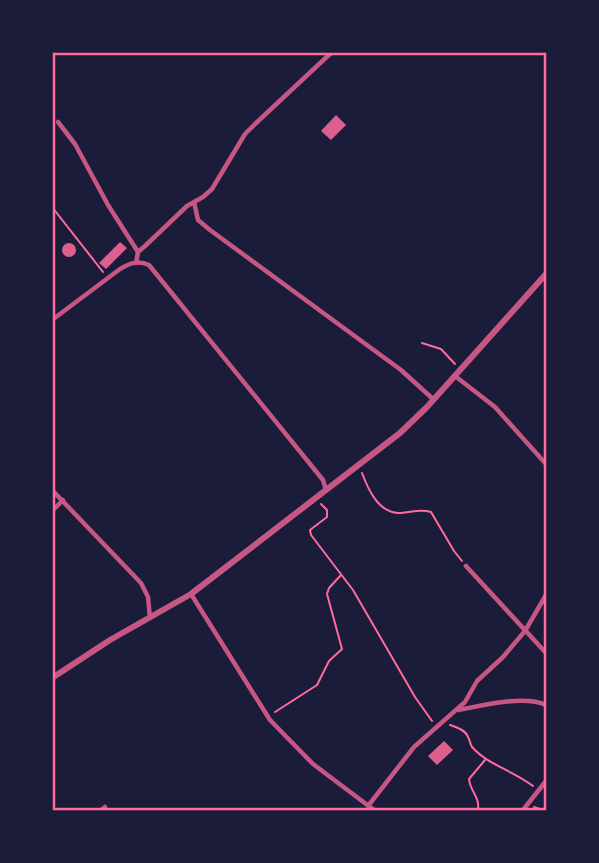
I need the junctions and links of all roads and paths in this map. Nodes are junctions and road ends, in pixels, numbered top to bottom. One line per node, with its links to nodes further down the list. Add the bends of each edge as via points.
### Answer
1 (332, 52): 3 (street, via 245,134 212,189)
2 (58, 122): 5 (street)
3 (194, 202): 5 (street); 12 (street, via 198,220 210,230 401,370)
4 (52, 207): 8 (path)
5 (138, 252): 6 (street)
6 (136, 262): 8 (street); 16 (street, via 149,265 160,277 323,480)
7 (547, 274): 11 (street)
8 (108, 278): 9 (street)
9 (52, 320)
10 (422, 343): 11 (path, via 452,358)
11 (456, 373): 12 (street); 13 (street, via 495,407)
12 (433, 400): 14 (street)
13 (547, 464)
14 (359, 466): 16 (street); 20 (path, via 374,498 386,510 431,513)
15 (52, 490): 17 (street)
16 (326, 491): 18 (street)
17 (63, 500): 19 (street); 24 (street, via 141,583 148,597)
18 (314, 500): 21 (path, via 327,514 310,532); 22 (street)
19 (52, 511)
20 (466, 566): 25 (street)
21 (342, 575): 30 (path, via 327,594 342,649 329,661 317,685); 32 (path)
22 (191, 594): 24 (street); 30 (street)
23 (547, 595): 25 (street)
24 (149, 618): 27 (street)
25 (524, 631): 26 (street); 29 (street, via 477,681)
26 (547, 653)
27 (52, 678)
28 (547, 705): 29 (street, via 524,701)
29 (458, 710): 31 (street)
30 (268, 716): 37 (street, via 313,764)
31 (443, 722): 32 (street); 33 (path, via 463,731)
32 (436, 727): 37 (street)
33 (486, 759): 35 (path); 39 (path, via 469,779 479,800)
34 (547, 781): 35 (street)
35 (540, 792): 36 (street)
36 (529, 804): 40 (street); 41 (path)
37 (368, 806): 38 (street)
38 (374, 810)
39 (478, 810)
40 (523, 810)
41 (542, 810)

